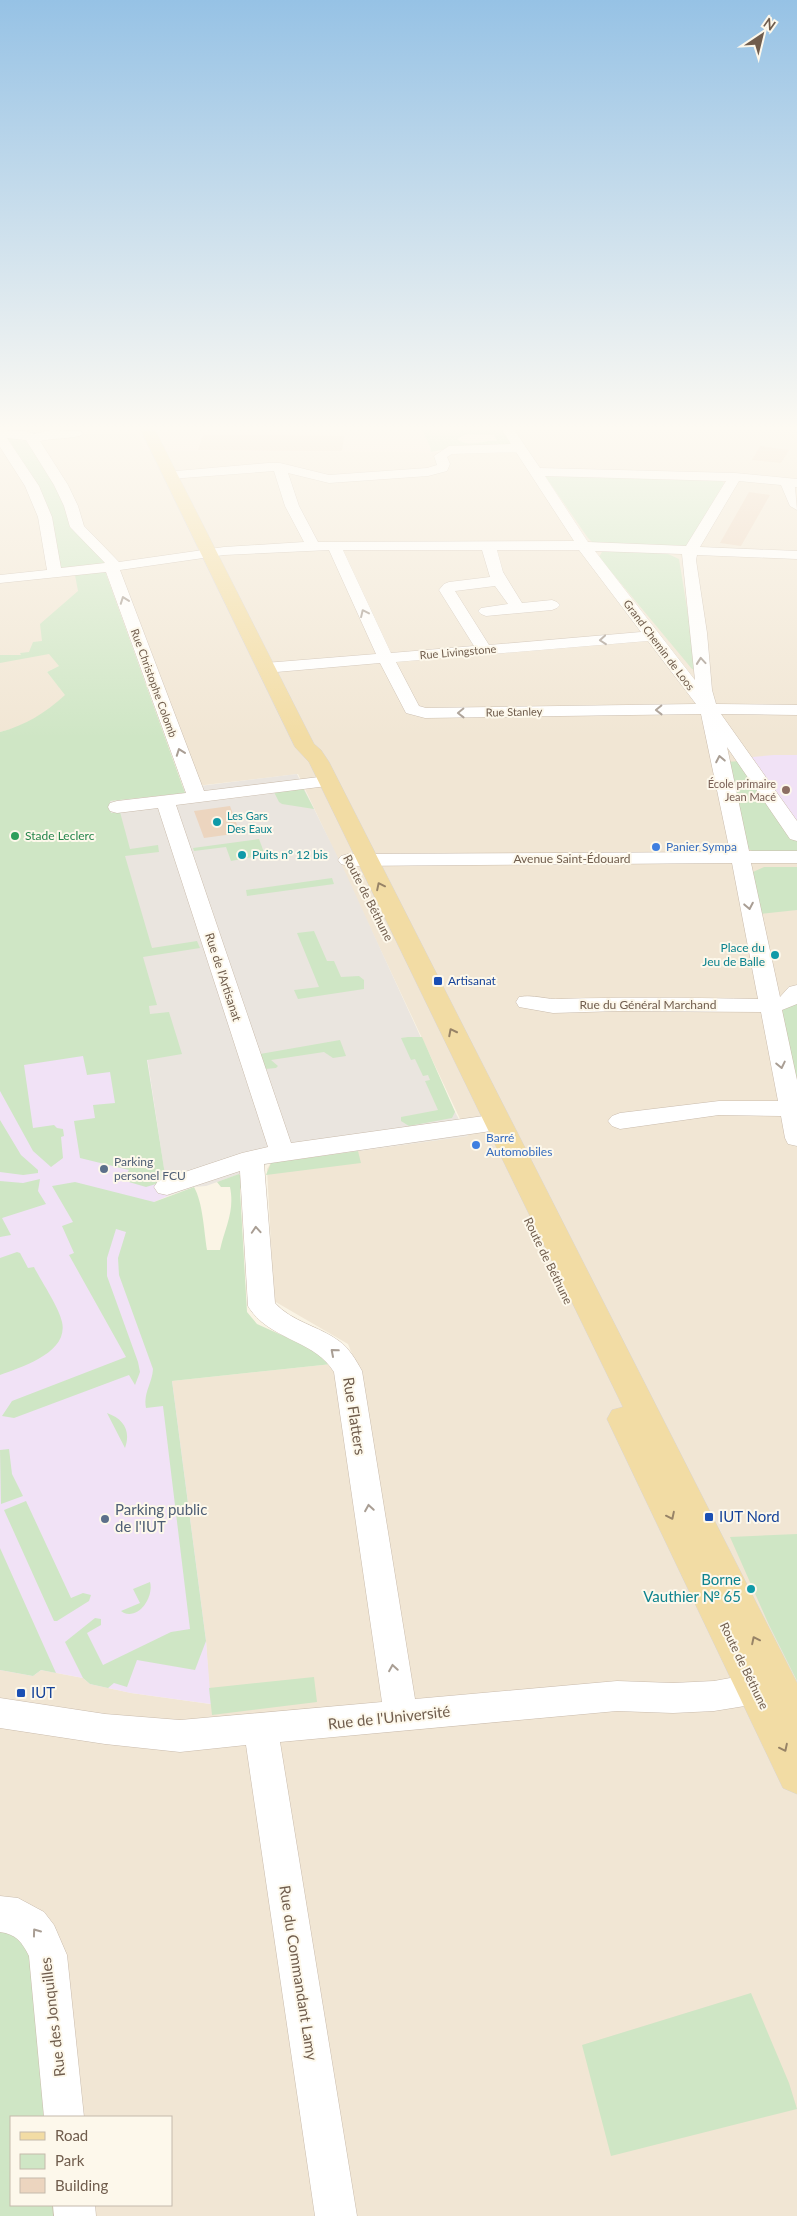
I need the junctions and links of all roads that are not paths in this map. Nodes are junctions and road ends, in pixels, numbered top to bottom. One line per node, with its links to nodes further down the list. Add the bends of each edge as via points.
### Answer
1 (48, 531): 18 (street)
2 (82, 531): 16 (street, via 112,561)
3 (307, 531): 7 (street)
4 (575, 531): 10 (street, Grand Chemin de Loos)
5 (702, 531): 12 (street)
6 (200, 534): 11 (street); 13 (main road, Route de Béthune)
7 (311, 546): 8 (street); 11 (street)
8 (334, 546): 9 (street); 27 (street, Rue Stanley, one-way to 8)
9 (489, 546): 10 (street); 20 (street)
10 (584, 546): 12 (street); 25 (street, Grand Chemin de Loos)
11 (248, 549): 13 (street)
12 (690, 551): 14 (street); 29 (street, one-way to 12)
13 (208, 553): 15 (street); 17 (main road, Route de Béthune)
14 (795, 558)
15 (151, 562): 16 (street); 17 (street, via 190,562)
16 (113, 567): 18 (street); 32 (street, Rue Christophe Colomb, one-way to 16)
17 (218, 572): 28 (main road, Route de Béthune)
18 (55, 574): 19 (street)
19 (7, 578): 21 (street)
20 (498, 581): 23 (street); 26 (street, via 457,584 447,590)
21 (0, 588)
22 (552, 605): 23 (street)
23 (518, 608): 24 (street)
24 (486, 611)
25 (652, 636): 26 (street, Rue Livingstone, one-way to 26); 29 (street, Grand Chemin de Loos)
26 (484, 650): 27 (street, Rue Livingstone)
27 (385, 657): 28 (street, Rue Livingstone); 29 (street, Rue Stanley, one-way to 27, via 425,713 412,709)
28 (265, 668): 31 (main road, Route de Béthune, via 305,746 304,756)
29 (708, 709): 30 (street, Rue Stanley); 35 (street, Grand Chemin de Loos); 37 (street, one-way to 29)
30 (797, 710)
31 (322, 781): 32 (street); 38 (main road, Route de Béthune)
32 (197, 798): 33 (street)
33 (165, 801): 34 (street); 46 (street, Rue de l'Artisanat)
34 (117, 807)
35 (797, 835)
36 (797, 857): 37 (street, Avenue Saint-Édouard)
37 (740, 858): 38 (street, Avenue Saint-Édouard); 41 (street, one-way to 41)
38 (357, 860): 44 (main road, Route de Béthune)
39 (797, 992): 41 (street, via 787,1002)
40 (527, 1002): 41 (street, Rue du Général Marchand, via 553,1006)
41 (769, 1006): 42 (street, one-way to 42)
42 (790, 1109): 43 (street, via 719,1108); 45 (street)
43 (620, 1121)
44 (490, 1124): 46 (street); 49 (main road, Route de Béthune)
45 (797, 1138)
46 (282, 1152): 47 (street)
47 (251, 1159): 48 (street); 51 (street, Rue Flatters, one-way to 47, via 348,1371 331,1349 271,1316 262,1306)
48 (167, 1187)
49 (767, 1686): 51 (street, Rue de l'Université, via 747,1692 657,1698 617,1696); 52 (main road, Route de Béthune); 54 (main road, Route de Béthune, one-way to 54)
50 (0, 1713): 53 (street, Rue de l'Université, via 148,1735)
51 (401, 1716): 53 (street, Rue de l'Université)
52 (797, 1723)
53 (262, 1730): 57 (street, Rue du Commandant Lamy)
54 (797, 1775)
55 (0, 1914): 56 (street, Rue des Jonquilles, one-way to 55, via 48,1955 40,1935 27,1921 12,1914)
56 (64, 2116)
57 (336, 2216)

